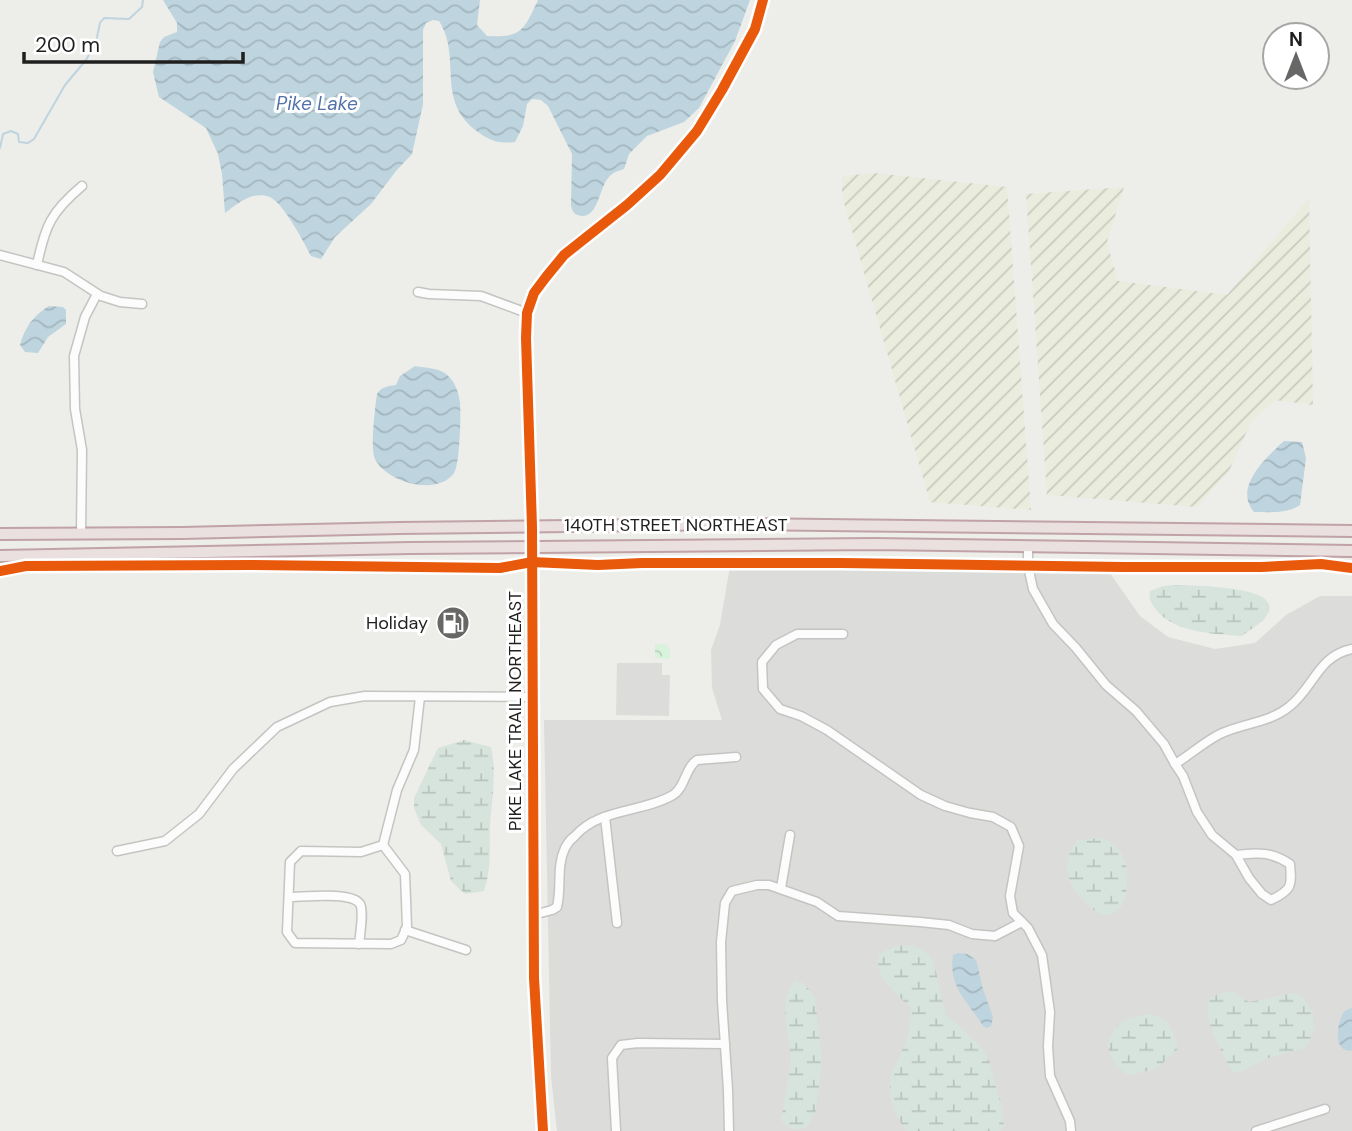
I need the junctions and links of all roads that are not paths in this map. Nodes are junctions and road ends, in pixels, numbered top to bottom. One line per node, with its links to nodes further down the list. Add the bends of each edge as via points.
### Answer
1 (763, 0): 8 (street, PIKE LAKE TRAIL NORTHEAST, via 755,29 697,131 660,175 564,255 534,293)
2 (82, 186): 4 (street, via 50,221)
3 (0, 255): 4 (street)
4 (37, 265): 6 (street, via 64,272)
5 (418, 292): 8 (street, via 481,296)
6 (97, 294): 7 (street); 12 (street, via 74,356 82,450)
7 (142, 304)
8 (527, 313): 9 (street, PIKE LAKE TRAIL NORTHEAST)
9 (532, 527): 10 (highway, 140TH STREET NORTHEAST, via 731,524); 12 (highway, 140TH STREET NORTHEAST); 14 (street, PIKE LAKE TRAIL NORTHEAST)
10 (1352, 531)
11 (0, 534): 12 (highway, 140TH STREET NORTHEAST)
12 (81, 534)
13 (1028, 547): 14 (highway, 140TH STREET NORTHEAST); 15 (highway, 140TH STREET NORTHEAST); 22 (street, via 1033,589 1053,624 1106,685 1136,711)
14 (532, 548): 16 (highway, 140TH STREET NORTHEAST); 20 (street, PIKE LAKE TRAIL NORTHEAST)
15 (1352, 551)
16 (0, 555)
17 (843, 634): 31 (street, via 797,634 776,645 761,662 763,689 780,709 827,730 921,794 1010,827 1019,846 1010,896 1013,913)
18 (1352, 649): 22 (street, via 1318,669 1302,694 1282,712 1219,735)
19 (420, 697): 20 (street); 25 (street, via 414,750 397,790); 26 (street, via 365,696 330,702 276,727 233,769 199,814 165,841)
20 (533, 697): 30 (street, PIKE LAKE TRAIL NORTHEAST)
21 (736, 757): 23 (street, via 697,760 677,793)
22 (1175, 764): 27 (street, via 1212,835)
23 (606, 817): 30 (street, via 584,825 565,846 558,871 557,907); 32 (street)
24 (790, 835): 28 (street)
25 (383, 845): 29 (street, via 361,852 301,852 290,862); 33 (street, via 405,874)
26 (117, 851)
27 (1236, 855): 27 (street, via 1262,894 1271,900 1285,894 1292,883 1290,864 1279,857)
28 (780, 888): 31 (street, via 838,916 950,925 972,934 996,936); 36 (street, via 757,885 732,891 725,903 721,942)
29 (289, 897): 34 (street, via 287,932 296,943); 34 (street, via 347,897 359,902)
30 (533, 915): 38 (street, PIKE LAKE TRAIL NORTHEAST)
31 (1022, 922): 41 (street, via 1042,955 1051,1012 1051,1076)
32 (617, 923)
33 (405, 930): 34 (street, via 401,940 391,944); 35 (street)
34 (359, 944)
35 (466, 950)
36 (725, 1044): 39 (street, via 621,1045 612,1058); 40 (street)
37 (1325, 1109): 42 (street)
38 (543, 1131)
39 (616, 1131)
40 (729, 1131)
41 (1071, 1131)
42 (1256, 1131)

